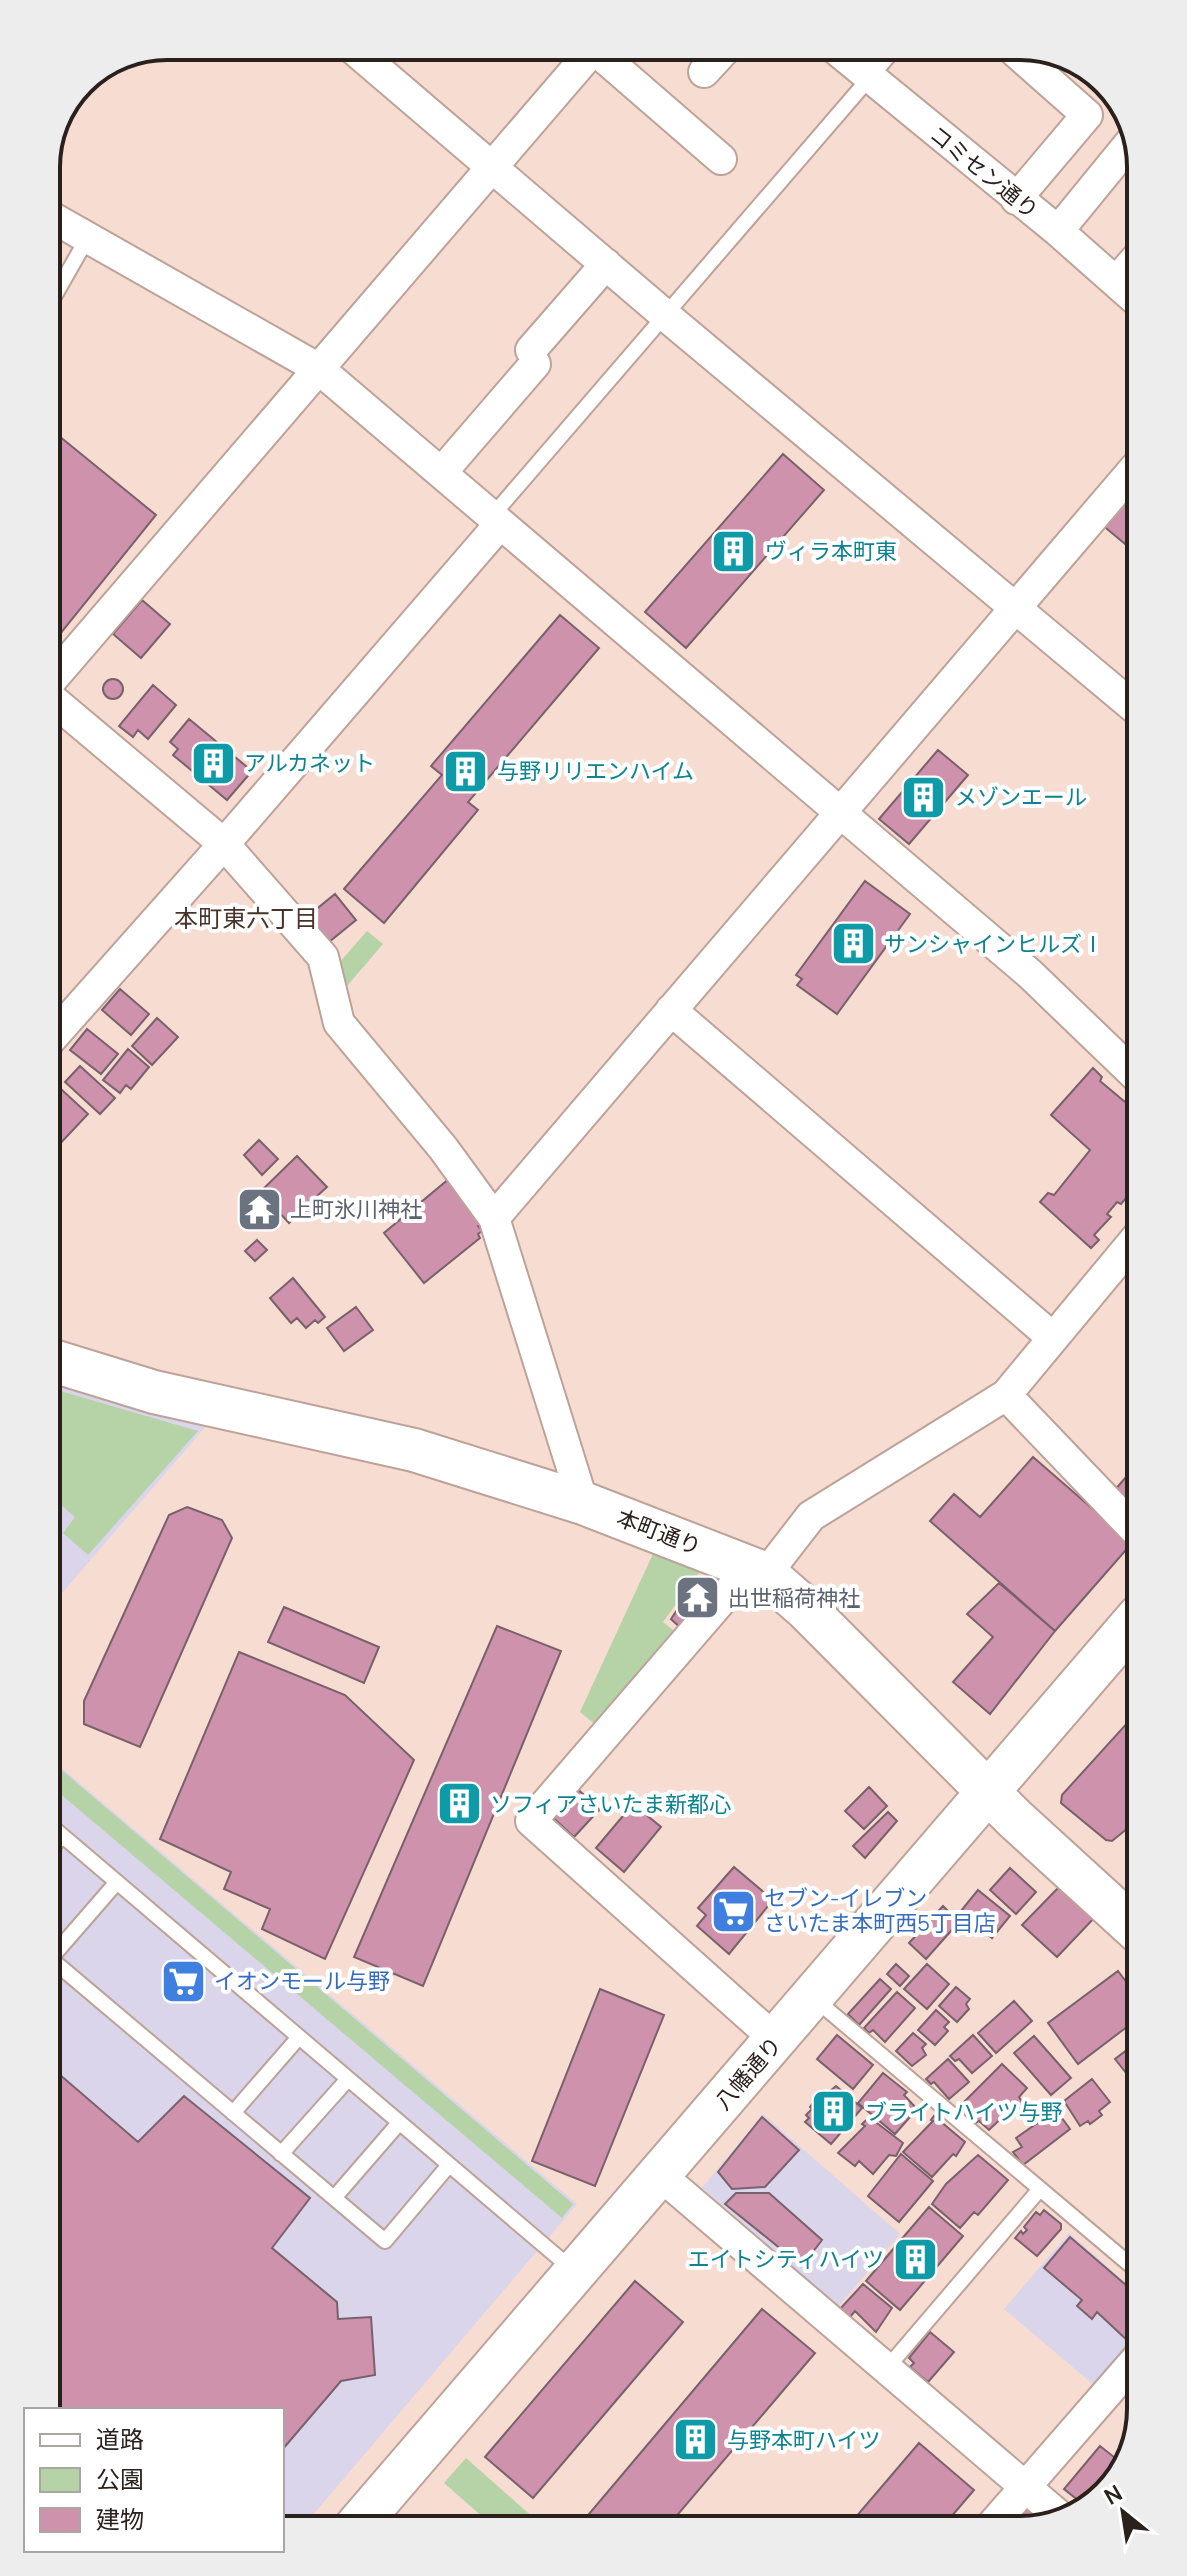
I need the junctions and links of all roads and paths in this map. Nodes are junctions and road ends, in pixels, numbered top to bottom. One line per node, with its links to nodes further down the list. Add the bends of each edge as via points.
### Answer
1 (366, 60): 12 (street)
2 (585, 60): 12 (street)
3 (609, 60): 11 (street)
4 (715, 60): 8 (street)
5 (849, 60): 9 (street, コミセン通り)
6 (885, 60): 9 (lane)
7 (1025, 60): 13 (street, via 1087,115)
8 (704, 72)
9 (870, 78): 13 (street, コミセン通り); 20 (lane)
10 (1125, 149): 15 (street)
11 (721, 159)
12 (492, 167): 17 (street); 21 (street)
13 (1016, 199): 15 (street, コミセン通り)
14 (60, 222): 16 (street)
15 (1058, 231): 18 (street, コミセン通り)
16 (88, 237): 19 (lane); 21 (street)
17 (606, 264): 20 (street); 22 (street)
18 (1127, 279)
19 (60, 280)
20 (666, 316): 24 (lane); 25 (street)
21 (319, 369): 22 (street); 26 (street)
22 (441, 473): 24 (street)
23 (1127, 477): 25 (street)
24 (496, 520): 29 (street); 30 (street)
25 (1015, 607): 27 (street); 29 (street)
26 (60, 670)
27 (1127, 701)
28 (60, 706): 30 (street)
29 (838, 813): 31 (street); 33 (street, via 1030,974)
30 (224, 844): 32 (street); 34 (street, via 323,957 339,1023)
31 (671, 1010): 34 (street); 36 (street)
32 (60, 1029)
33 (1127, 1067)
34 (494, 1218): 39 (street)
35 (1127, 1249): 36 (street)
36 (1053, 1338): 38 (street)
37 (60, 1363): 39 (main road, 本町通り, via 154,1392 414,1450)
38 (1006, 1395): 40 (street); 41 (street, via 811,1516)
39 (583, 1503): 41 (main road, 本町通り)
40 (1127, 1522)
41 (758, 1570): 43 (main road, 本町通り, via 806,1609); 51 (street, via 531,1821)
42 (1127, 1630): 43 (main road, 八幡通り)
43 (987, 1790): 46 (main road, 本町通り); 49 (main road, 八幡通り)
44 (60, 1834): 45 (lane)
45 (117, 1882): 47 (lane); 50 (lane)
46 (1127, 1921)
47 (60, 1948)
48 (60, 1966): 53 (lane)
49 (812, 1997): 51 (main road, 八幡通り); 58 (lane)
50 (299, 2037): 52 (lane); 53 (lane)
51 (776, 2040): 57 (main road, 八幡通り)
52 (348, 2079): 54 (lane); 55 (lane)
53 (233, 2113): 55 (lane)
54 (399, 2123): 56 (lane); 59 (lane)
55 (281, 2154): 59 (lane)
56 (449, 2165): 59 (lane, via 385,2241); 61 (lane)
57 (660, 2175): 61 (main road, 八幡通り); 62 (street)
58 (1040, 2189): 60 (lane); 62 (lane)
59 (334, 2198)
60 (1127, 2262)
61 (576, 2272): 66 (main road, 八幡通り)
62 (887, 2368): 64 (street)
63 (1127, 2370): 64 (street)
64 (1025, 2486): 65 (street); 67 (street)
65 (1053, 2510)
66 (365, 2516)
67 (1000, 2516)

